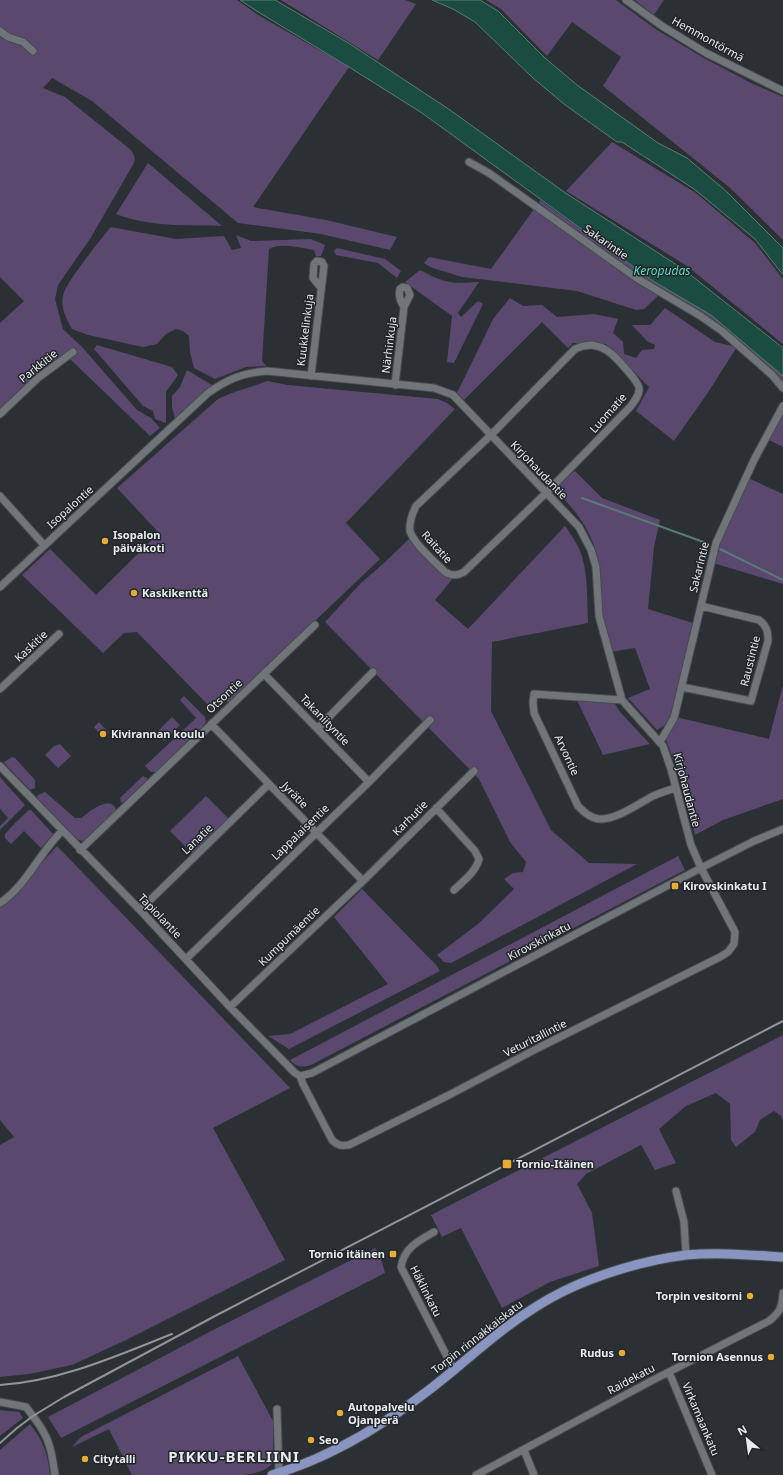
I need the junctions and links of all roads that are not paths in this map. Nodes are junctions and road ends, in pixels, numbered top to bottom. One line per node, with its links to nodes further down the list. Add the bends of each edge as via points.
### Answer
1 (626, 0): 4 (street, Hemmontörmä, via 706,53)
2 (0, 32): 3 (street, via 23,42)
3 (33, 51)
4 (783, 91)
5 (469, 162): 11 (street, Sakarintie, via 489,173 638,279 700,315 722,331)
6 (321, 288): 9 (street, Kuukkelinkuja)
7 (404, 307): 10 (street, Närhinkuja)
8 (73, 352): 13 (street, Parkkitie, via 38,378)
9 (311, 376): 10 (street, Kirjohaudantie); 15 (street, Kirjohaudantie, via 267,371 239,375 208,393)
10 (395, 385): 14 (street, Kirjohaudantie, via 434,388 453,395)
11 (783, 388)
12 (783, 406): 20 (street, Sakarintie, via 754,460 716,543)
13 (0, 414)
14 (491, 435): 16 (street, Kirjohaudantie); 16 (street, Raitatie, via 416,506 412,514 410,532 414,540 445,572 458,576 464,572); 16 (street, Luomatie, via 575,349 592,345 609,351 636,381 639,388 637,396 630,407)
15 (155, 444): 18 (street, Isopalontie)
16 (547, 492): 27 (street, Kirjohaudantie, via 579,527 591,550 596,567 599,616)
17 (0, 496): 18 (street)
18 (44, 545): 19 (street, Isopalontie)
19 (0, 587)
20 (701, 606): 25 (street, Sakarintie); 25 (street, Raustintie, via 759,620 766,625 768,640 751,701)
21 (315, 625): 24 (street, Otsontie)
22 (59, 634): 26 (street, Kaskitie)
23 (373, 672): 30 (street)
24 (264, 674): 29 (street, Otsontie); 30 (street, Takaniityntie)
25 (682, 687): 31 (street, Sakarintie, via 674,718)
26 (0, 689)
27 (622, 700): 31 (street, Kirjohaudantie); 36 (street, Arvontie, via 534,694 534,713 578,806 592,817 608,818)
28 (430, 720): 34 (street, Lappalaisentie)
29 (211, 724): 35 (street, Jyrätie); 41 (street, Otsontie)
30 (318, 728): 34 (street, Takaniityntie)
31 (660, 742): 36 (street, Kirjohaudantie, via 668,757)
32 (0, 766): 39 (street, Tapiolantie)
33 (474, 771): 37 (street, Karhutie)
34 (369, 782): 40 (street, Lappalaisentie)
35 (269, 784): 40 (street, Jyrätie); 46 (street, Lanatie)
36 (676, 788): 42 (street, Kirjohaudantie, via 687,832)
37 (436, 808): 43 (street, Karhutie); 44 (street, via 475,851 479,859 472,872)
38 (783, 829): 42 (street, Kirovskinkatu)
39 (62, 831): 41 (street, Tapiolantie); 45 (street, via 31,872 9,897)
40 (315, 832): 43 (street, Jyrätie); 47 (street, Lappalaisentie)
41 (80, 850): 46 (street, Tapiolantie)
42 (701, 868): 49 (street, Kirovskinkatu); 49 (street, Veturitallintie, via 735,932 734,944 720,957 349,1145 342,1146 332,1140 302,1084)
43 (363, 881): 48 (street, Kumpumäentie)
44 (454, 890)
45 (0, 903)
46 (140, 910): 47 (street, Tapiolantie)
47 (186, 959): 48 (street, Tapiolantie)
48 (230, 1007): 49 (street, Tapiolantie, via 295,1073)
49 (303, 1075)
50 (676, 1191): 52 (street, via 684,1222)
51 (434, 1232): 55 (street, Häklinkatu, via 413,1244 402,1260 401,1267)
52 (686, 1255): 53 (main road, Torpin rinnakkaiskatu); 55 (main road, Torpin rinnakkaiskatu, via 601,1275 562,1292 523,1315)
53 (783, 1257)
54 (783, 1293): 56 (street, Raidekatu, via 782,1306 778,1314 769,1321)
55 (454, 1370): 60 (main road, Torpin rinnakkaiskatu, via 371,1431 306,1464)
56 (670, 1372): 59 (street, Raidekatu); 64 (street, Virkamaankatu)
57 (0, 1402): 61 (street, via 26,1407 33,1416 45,1433)
58 (277, 1408): 60 (street)
59 (524, 1450): 62 (street, Raidekatu); 63 (street)
60 (277, 1474)
61 (55, 1475)
62 (476, 1475)
63 (534, 1475)
64 (712, 1475)

